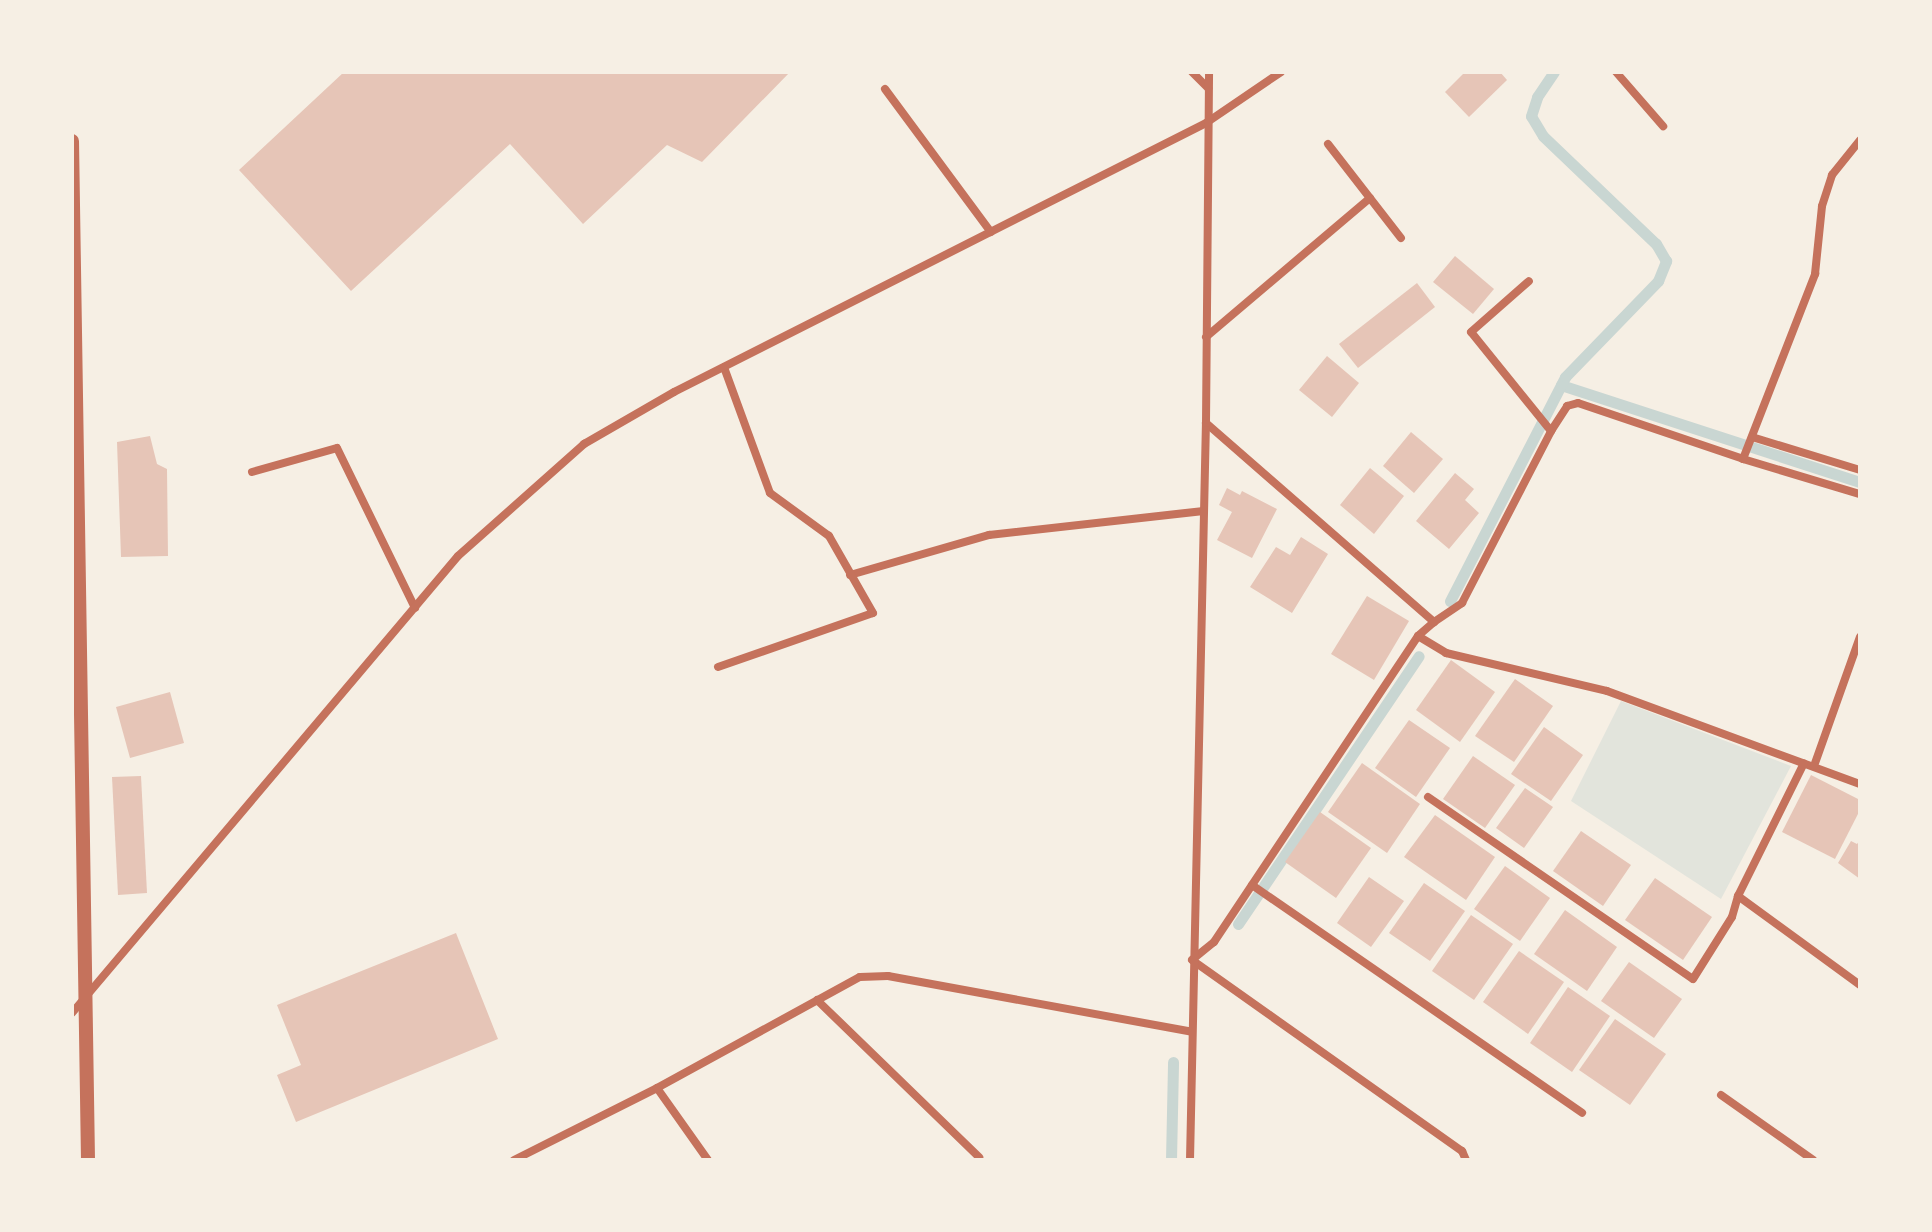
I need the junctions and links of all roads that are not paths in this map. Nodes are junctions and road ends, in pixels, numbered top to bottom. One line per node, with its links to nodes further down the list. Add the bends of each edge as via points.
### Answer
1 (1192, 72): 5 (street)
2 (1209, 72): 5 (street)
3 (1281, 72): 7 (street)
4 (1616, 72): 8 (street)
5 (1208, 88): 7 (street)
6 (885, 89): 13 (street)
7 (1206, 123): 13 (street); 16 (street)
8 (1663, 126)
9 (1860, 140): 20 (street, via 1832,175 1822,206 1815,274)
10 (72, 141): 30 (street)
11 (1328, 144): 12 (street)
12 (1370, 198): 14 (street); 16 (street)
13 (991, 232): 17 (street)
14 (1401, 238)
15 (1529, 281): 19 (street, via 1471,332)
16 (1206, 337): 18 (street)
17 (724, 367): 25 (street, via 770,493 829,536); 26 (street, via 584,444 458,556)
18 (1206, 423): 24 (street); 27 (street)
19 (1550, 429): 20 (street, via 1567,406 1578,403); 27 (street, via 1462,603)
20 (1748, 447): 21 (street); 23 (street)
21 (1860, 470)
22 (252, 472): 26 (street, via 337,448)
23 (1860, 494)
24 (1204, 511): 25 (street, via 989,535); 39 (street)
25 (850, 575): 31 (street, via 873,613)
26 (415, 608): 41 (street)
27 (1434, 622): 28 (street)
28 (1418, 636): 32 (street, via 1455,656 1607,691); 37 (street)
29 (1860, 637): 33 (street)
30 (77, 665): 36 (street)
31 (718, 667)
32 (1804, 763): 33 (street); 38 (street)
33 (1814, 766): 34 (street)
34 (1860, 784)
35 (1428, 797): 38 (street, via 1693,979 1732,917)
36 (78, 807): 41 (street)
37 (1255, 886): 39 (street, via 1214,942); 47 (street)
38 (1738, 896): 40 (street)
39 (1192, 960): 44 (street); 53 (street, via 1462,1151)
40 (1860, 985)
41 (88, 994): 43 (street); 49 (street)
42 (817, 1000): 44 (street, via 860,977 888,976); 45 (street); 48 (street)
43 (72, 1013)
44 (1192, 1032): 52 (street)
45 (657, 1088): 50 (street); 51 (street)
46 (1721, 1095): 54 (street)
47 (1582, 1113)
48 (979, 1157)
49 (88, 1160)
50 (514, 1160)
51 (708, 1160)
52 (1190, 1160)
53 (1466, 1160)
54 (1813, 1160)

